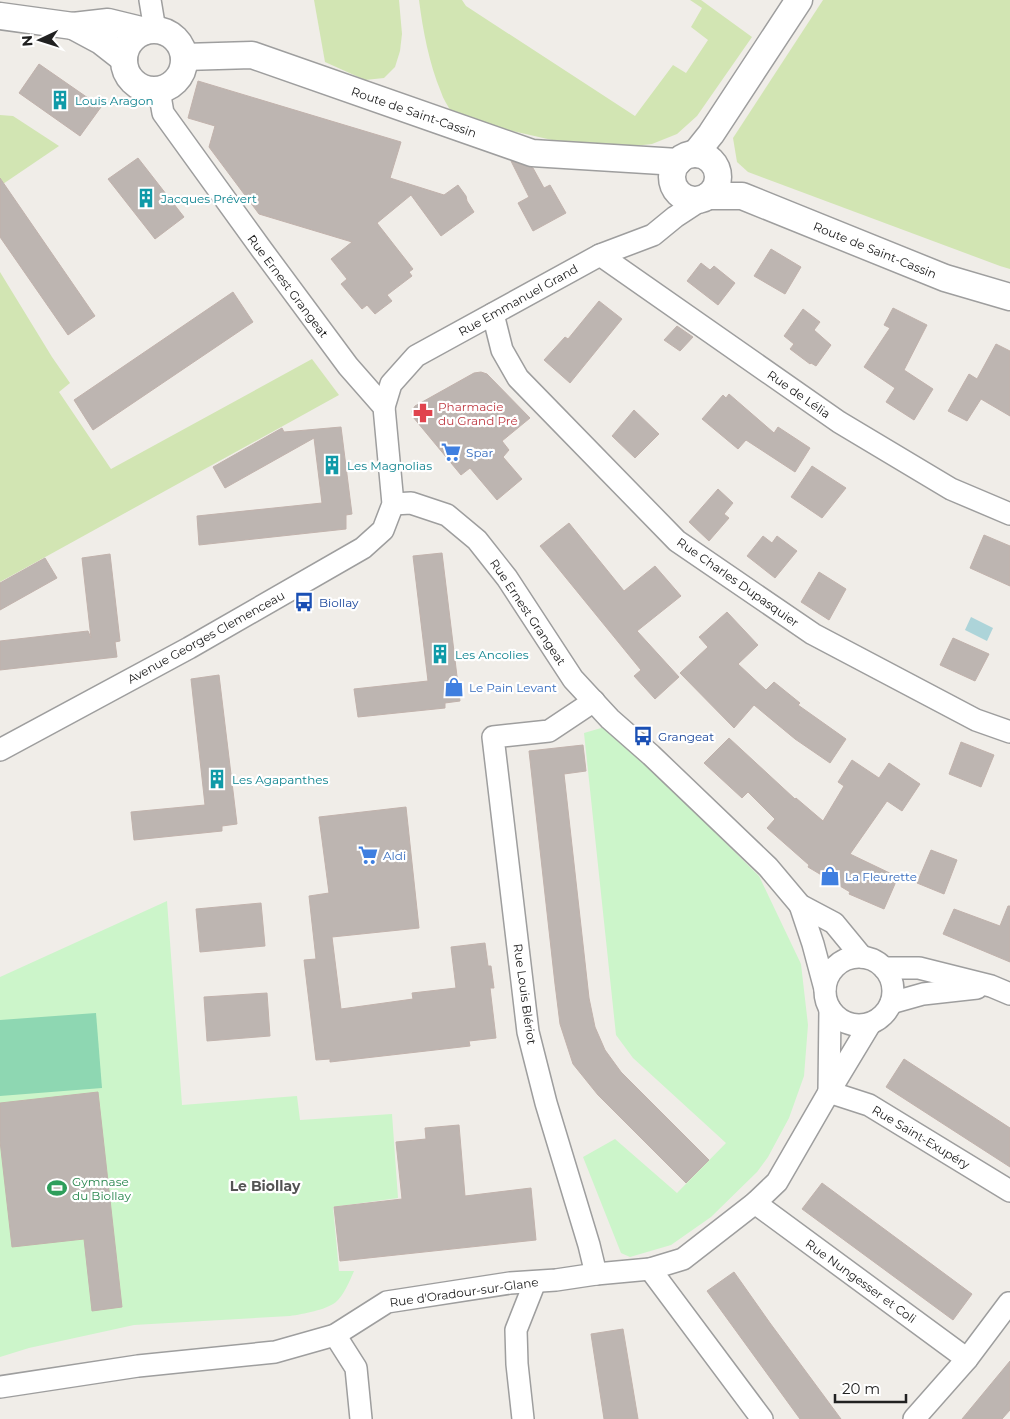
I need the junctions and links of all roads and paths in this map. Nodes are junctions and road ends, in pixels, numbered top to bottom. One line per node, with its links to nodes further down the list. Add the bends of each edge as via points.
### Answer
1 (150, 0): 5 (street)
2 (799, 0): 9 (street)
3 (0, 16): 4 (street)
4 (73, 26): 5 (street, via 108,22); 7 (street, via 101,41)
5 (150, 31): 6 (street, via 166,32 175,38); 7 (street, via 134,37)
6 (184, 57): 8 (street, via 178,78); 9 (street, Route de Saint-Cassin, via 252,55 532,153 647,160)
7 (124, 59): 8 (street, via 128,76 134,82 150,90)
8 (159, 90): 13 (street, Rue Ernest Grangeat, via 163,113 348,366)
9 (695, 177): 10 (street, Rue Emmanuel Grand, via 652,235); 11 (street, Route de Saint-Cassin, via 945,278)
10 (600, 255): 12 (street, Rue Emmanuel Grand); 15 (street, Rue de Lélia, via 839,422 951,489)
11 (1010, 297)
12 (494, 314): 13 (street, Rue Emmanuel Grand, via 416,356 391,384); 17 (street, Rue Charles Dupasquier, via 502,350 518,378 677,541 813,634 976,720)
13 (384, 407): 14 (street)
14 (393, 504): 16 (street, Rue Ernest Grangeat, via 411,503 447,514 477,540 507,578 573,679); 18 (street, Avenue Georges Clemenceau, via 383,530 363,548 189,648)
15 (1010, 514)
16 (594, 700): 19 (street, Rue Ernest Grangeat, via 610,719 768,867); 30 (street, Rue Louis Blériot, via 549,731 493,737 528,1032)
17 (1010, 732)
18 (0, 750)
19 (800, 905): 20 (street, Rue Ernest Grangeat, via 834,923); 23 (street, Rue Ernest Grangeat)
20 (862, 957): 21 (street); 23 (street, via 841,962 833,969 827,979)
21 (884, 968): 22 (street, via 919,968); 24 (street, via 893,984)
22 (1000, 990): 24 (street, via 923,994)
23 (827, 999): 25 (street, via 838,1018 847,1024); 26 (street, Rue d'Oradour-sur-Glane)
24 (891, 1003): 25 (street, via 880,1019)
25 (870, 1024): 26 (street, Rue d'Oradour-sur-Glane)
26 (829, 1092): 27 (street, Rue Saint-Exupéry, via 869,1105); 28 (street, Rue d'Oradour-sur-Glane, via 777,1182)
27 (1010, 1191)
28 (755, 1203): 29 (street, Rue d'Oradour-sur-Glane, via 684,1259); 34 (street, Rue Nungesser et Coli)
29 (650, 1269): 30 (street, Rue d'Oradour-sur-Glane); 38 (street)
30 (596, 1274): 31 (street, Rue d'Oradour-sur-Glane)
31 (535, 1282): 33 (street, Rue d'Oradour-sur-Glane, via 386,1302); 37 (street, via 516,1330)
32 (1009, 1302): 34 (street)
33 (335, 1335): 35 (street, Rue d'Oradour-sur-Glane, via 275,1352 138,1366); 36 (street, via 356,1368)
34 (967, 1359): 39 (street)
35 (0, 1387)
36 (361, 1419)
37 (523, 1419)
38 (762, 1419)
39 (914, 1419)

